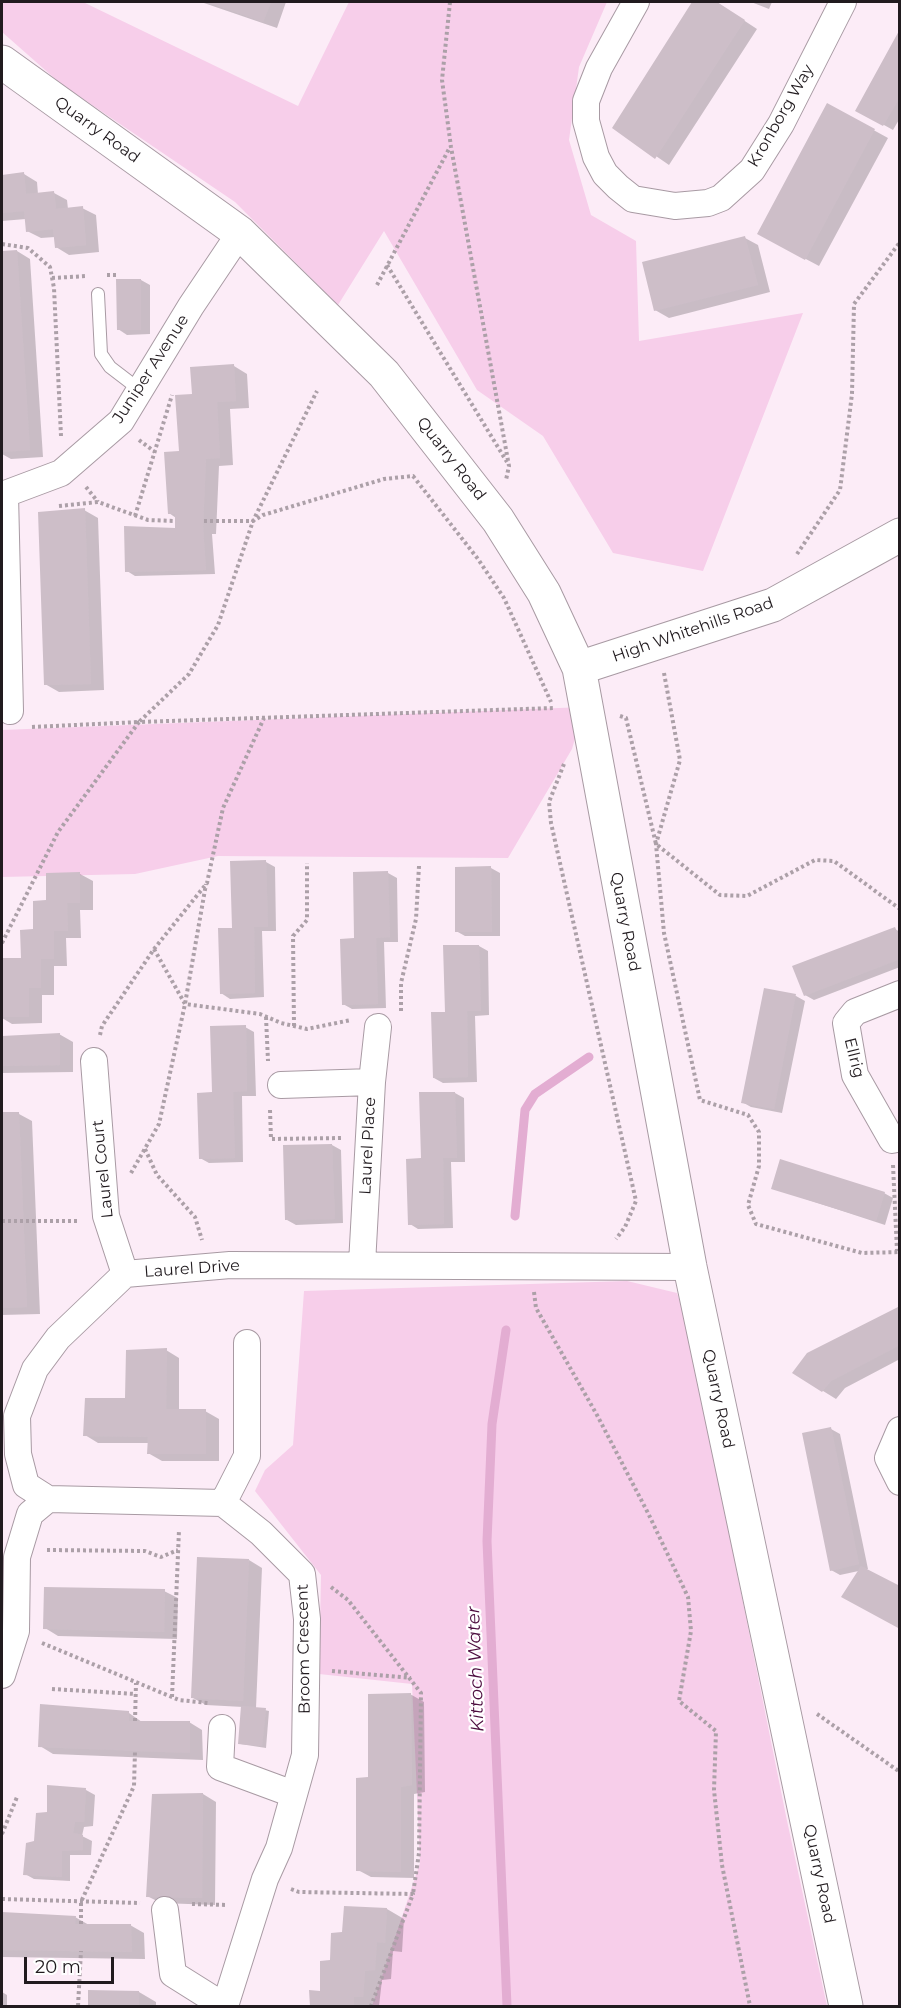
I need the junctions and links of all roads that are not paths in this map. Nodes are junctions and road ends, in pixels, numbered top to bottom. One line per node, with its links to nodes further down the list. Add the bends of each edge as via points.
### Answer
1 (636, 2): 2 (street, Kronborg Way, via 599,68 586,101 586,121 596,157 618,188 633,199 675,206 722,198 752,170)
2 (843, 2)
3 (2, 62): 4 (street, Quarry Road)
4 (240, 233): 6 (street, Juniper Avenue); 9 (street, Quarry Road, via 384,374 498,520 544,593)
5 (98, 294): 6 (lane, via 101,354 110,367)
6 (140, 390): 7 (street, Juniper Avenue, via 121,421 61,473)
7 (3, 494): 10 (street, Juniper Avenue)
8 (900, 535): 9 (street, High Whitehills Road, via 773,605)
9 (579, 668): 18 (street, Quarry Road, via 565,711)
10 (18, 719)
11 (900, 994): 16 (street, Ellrig, via 855,1012 846,1023 855,1075)
12 (379, 1021): 14 (street)
13 (94, 1061): 19 (street, Laurel Court, via 107,1219)
14 (372, 1082): 15 (street, Laurel Place); 17 (street, Laurel Place)
15 (281, 1086)
16 (896, 1139)
17 (362, 1264): 18 (street, Laurel Drive); 19 (street, Laurel Drive, via 200,1267)
18 (690, 1268): 30 (street, Quarry Road)
19 (125, 1274): 23 (street, Laurel Drive, via 58,1338 35,1369 17,1416 18,1454 26,1485)
20 (247, 1343): 24 (street, via 247,1456)
21 (900, 1430): 22 (street, via 888,1458)
22 (900, 1482)
23 (48, 1498): 24 (street); 25 (street, via 30,1514 19,1550 16,1631)
24 (223, 1503): 27 (street, Broom Crescent, via 261,1533 302,1574 307,1619 305,1755)
25 (2, 1675)
26 (222, 1728): 27 (street, via 220,1767)
27 (293, 1794): 29 (street, Broom Crescent, via 279,1848 265,1879)
28 (166, 1905): 29 (street, Broom Crescent, via 173,1974)
29 (224, 2007)
30 (846, 2007)

